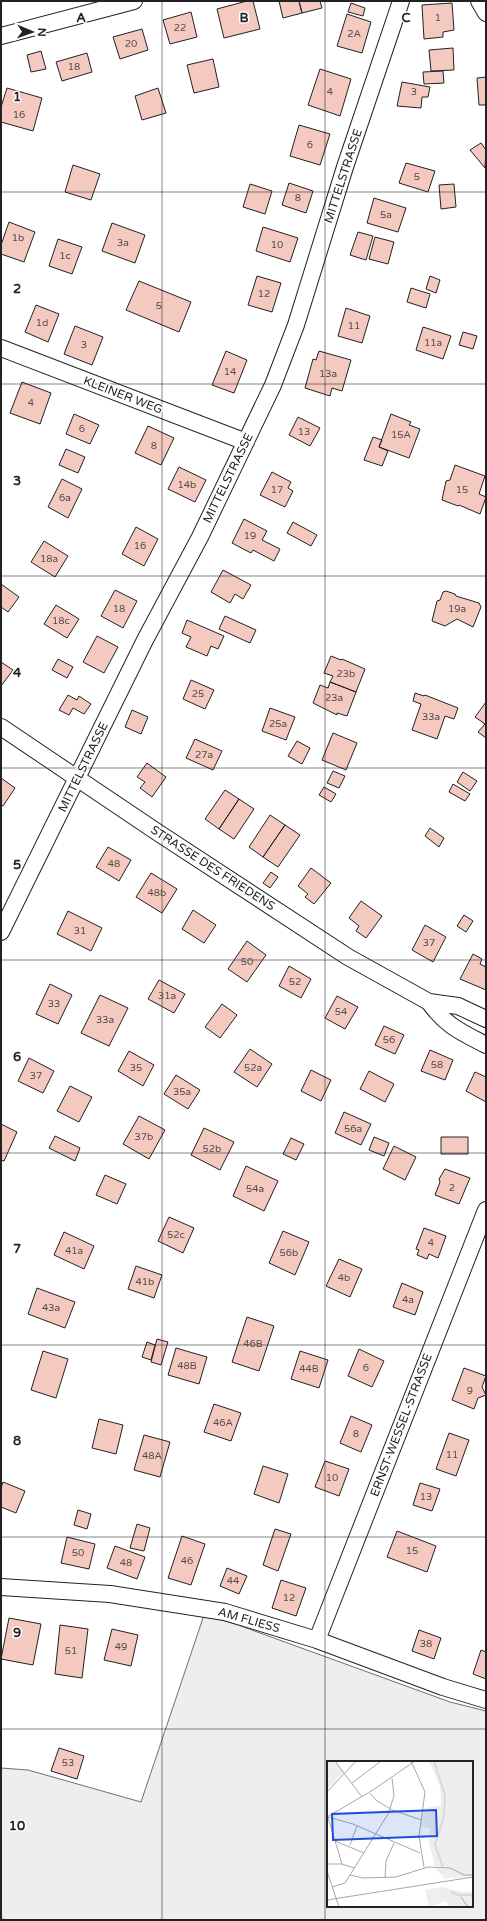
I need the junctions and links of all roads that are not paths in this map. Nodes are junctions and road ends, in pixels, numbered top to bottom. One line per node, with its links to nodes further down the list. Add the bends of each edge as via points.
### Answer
1 (134, 1): 5 (street)
2 (401, 1): 7 (street, MITTELSTRASSE, via 296,325 273,385)
3 (479, 1): 4 (street)
4 (486, 13)
5 (1, 36)
6 (1, 348): 7 (street, KLEINER WEG)
7 (246, 442): 9 (street, MITTELSTRASSE)
8 (1, 727): 9 (street, STRASSE DES FRIEDENS)
9 (77, 779): 10 (street, MITTELSTRASSE); 11 (street, STRASSE DES FRIEDENS, via 348,957)
10 (1, 932)
11 (429, 1002): 12 (street, STRASSE DES FRIEDENS, via 458,1006); 13 (street, STRASSE DES FRIEDENS, via 452,1028)
12 (486, 1019)
13 (486, 1045)
14 (486, 1210): 16 (street, ERNST-WESSEL-STRASSE)
15 (1, 1587): 16 (street, AM FLIESS, via 110,1594 203,1607)
16 (316, 1640): 17 (street, AM FLIESS, via 443,1687)
17 (486, 1700)

